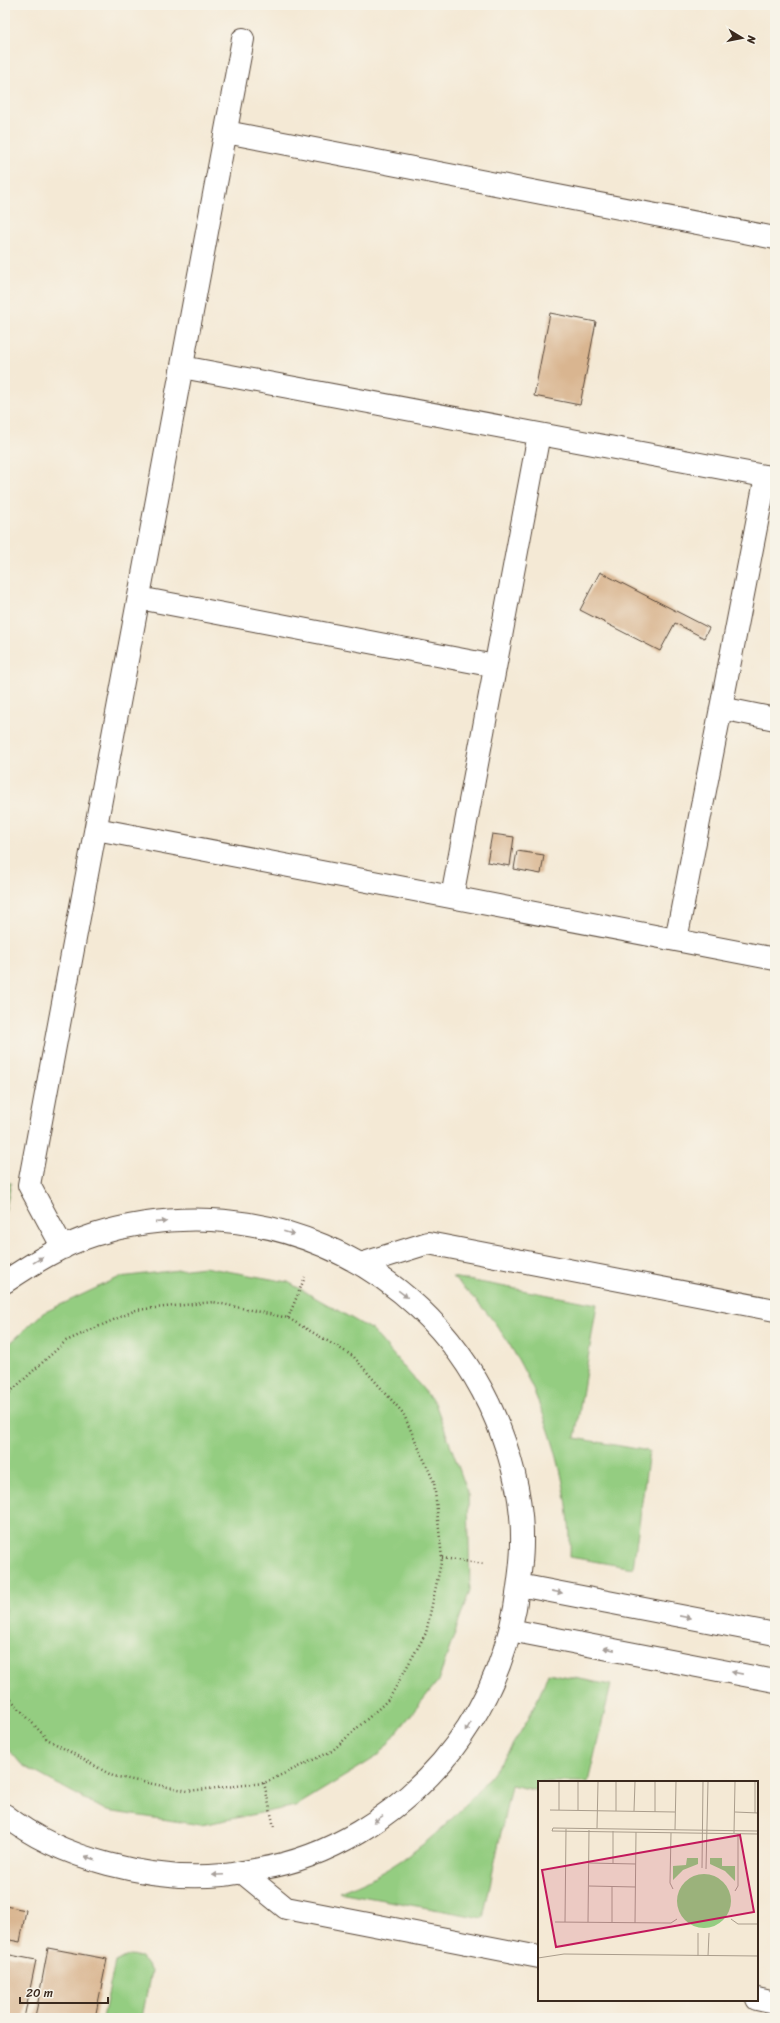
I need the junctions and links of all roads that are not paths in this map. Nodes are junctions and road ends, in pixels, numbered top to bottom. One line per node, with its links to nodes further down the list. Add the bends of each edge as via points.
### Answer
1 (243, 40): 2 (street)
2 (226, 132): 3 (street); 4 (street)
3 (775, 238)
4 (182, 367): 5 (street); 7 (street)
5 (539, 434): 6 (street); 8 (street)
6 (770, 477): 9 (street)
7 (139, 598): 8 (street); 11 (street)
8 (495, 666): 12 (street)
9 (721, 708): 10 (street); 13 (street)
10 (775, 719)
11 (96, 829): 12 (street); 15 (street, via 29,1185)
12 (452, 897): 13 (street)
13 (676, 940): 14 (street)
14 (775, 959)
15 (63, 1248): 16 (street, one-way to 16, via 93,1235 147,1222 202,1219 258,1224 311,1240); 17 (street, one-way to 15)
16 (361, 1264): 18 (street, via 428,1243); 19 (street, one-way to 19, via 407,1296 446,1336 478,1381 502,1431 517,1485 522,1541)
17 (5, 1282)
18 (775, 1310)
19 (519, 1585): 20 (street); 21 (street, one-way to 21)
20 (510, 1630): 22 (street, one-way to 20); 24 (street, one-way to 24, via 488,1694 459,1742 422,1784 379,1820 330,1847 278,1866)
21 (775, 1634)
22 (775, 1681)
23 (5, 1815): 24 (street, one-way to 23, via 222,1876 167,1875 111,1866 59,1847)
24 (242, 1872): 25 (street, via 286,1908)
25 (538, 1957)
26 (758, 1999): 27 (street)
27 (775, 2003)

